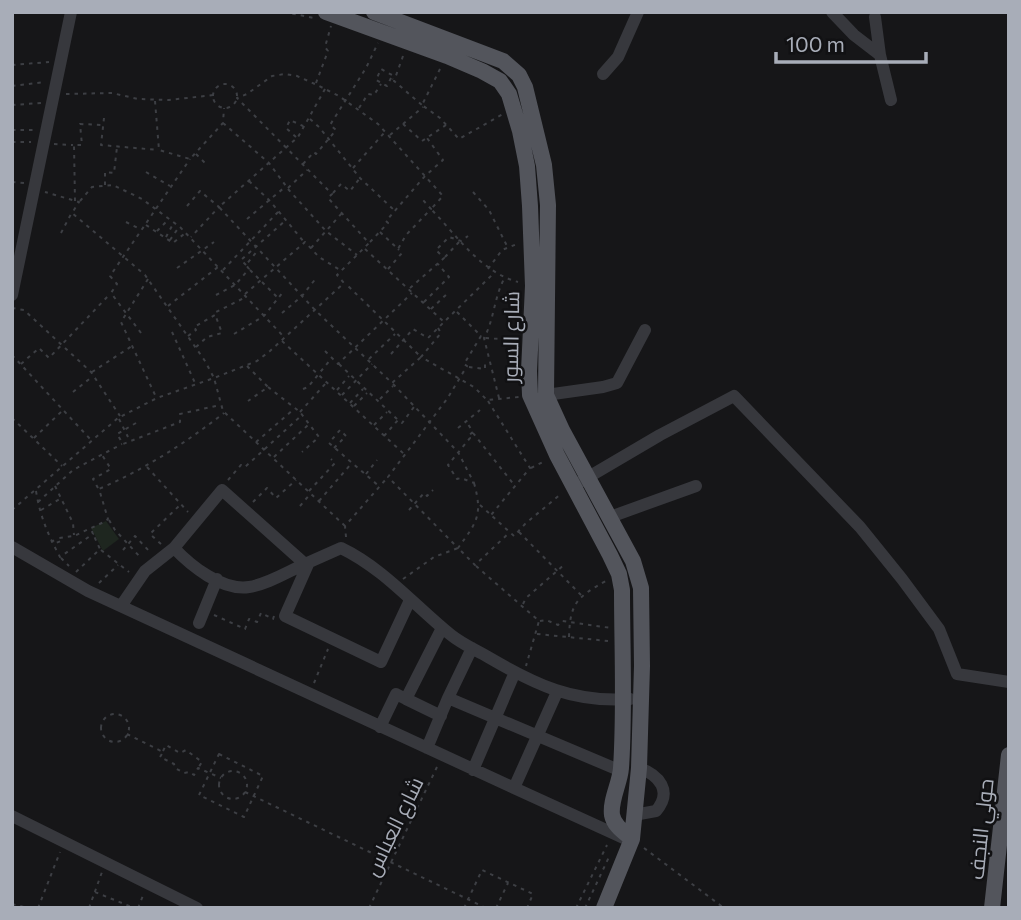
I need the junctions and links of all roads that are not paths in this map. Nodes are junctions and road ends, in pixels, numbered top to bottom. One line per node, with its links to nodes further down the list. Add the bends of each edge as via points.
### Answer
1 (71, 12): 10 (street)
2 (374, 12): 12 (main road, شارع السور, via 503,61 513,67 525,87 547,186)
3 (638, 12): 8 (street, via 618,57)
4 (832, 12): 7 (street)
5 (332, 15): 12 (main road, شارع السور, via 447,56 500,81 509,94 527,166 533,286 530,341)
6 (875, 17): 7 (street)
7 (880, 55): 9 (street)
8 (603, 74)
9 (891, 100)
10 (12, 295)
11 (645, 330): 12 (street, via 617,383)
12 (538, 395): 13 (main road, شارع السور, via 562,430); 13 (main road, شارع السور, via 557,455)
13 (581, 482): 15 (main road, شارع السور); 26 (street, via 734,396 860,527 902,579 939,629 957,674); 31 (main road, شارع السور, via 619,574)
14 (696, 486): 15 (street)
15 (610, 517): 30 (main road, شارع السور, via 633,561 640,588)
16 (12, 547): 21 (street)
17 (171, 550): 18 (street, via 222,490); 19 (street); 21 (street, via 139,580)
18 (307, 563): 19 (street, via 252,587 236,587); 20 (street, via 341,548 363,559); 20 (street, via 285,616 380,662)
19 (217, 579): 22 (street)
20 (410, 600): 23 (street)
21 (121, 606): 34 (street)
22 (202, 617)
23 (442, 628): 24 (street); 29 (street)
24 (472, 648): 25 (street); 28 (street)
25 (519, 674): 27 (street); 33 (street)
26 (1009, 682)
27 (556, 692): 31 (street, via 593,700); 35 (street)
28 (448, 698): 32 (street); 33 (street)
29 (406, 699): 32 (street); 34 (street, via 396,694)
30 (641, 699): 31 (street); 38 (main road, شارع السور)
31 (624, 700): 40 (main road, شارع السور)
32 (441, 716): 36 (street)
33 (495, 718): 35 (street); 39 (street)
34 (380, 727): 36 (street)
35 (537, 736): 40 (street); 41 (street)
36 (427, 748): 39 (street)
37 (1009, 755): 42 (main road, حولي النجف)
38 (639, 768): 43 (main road, شارع السور); 43 (street, via 659,779 664,794 656,811)
39 (473, 770): 41 (street)
40 (621, 771): 47 (main road, شارع السور, via 612,813 616,825)
41 (514, 789): 47 (street)
42 (1006, 802): 46 (main road, حولي النجف)
43 (634, 815): 47 (main road, شارع السور)
44 (16, 817): 45 (street); 48 (street)
45 (12, 832)
46 (1004, 835): 50 (main road, حولي النجف)
47 (631, 840): 49 (main road, شارع السور)
48 (197, 908)
49 (604, 908)
50 (992, 908)

